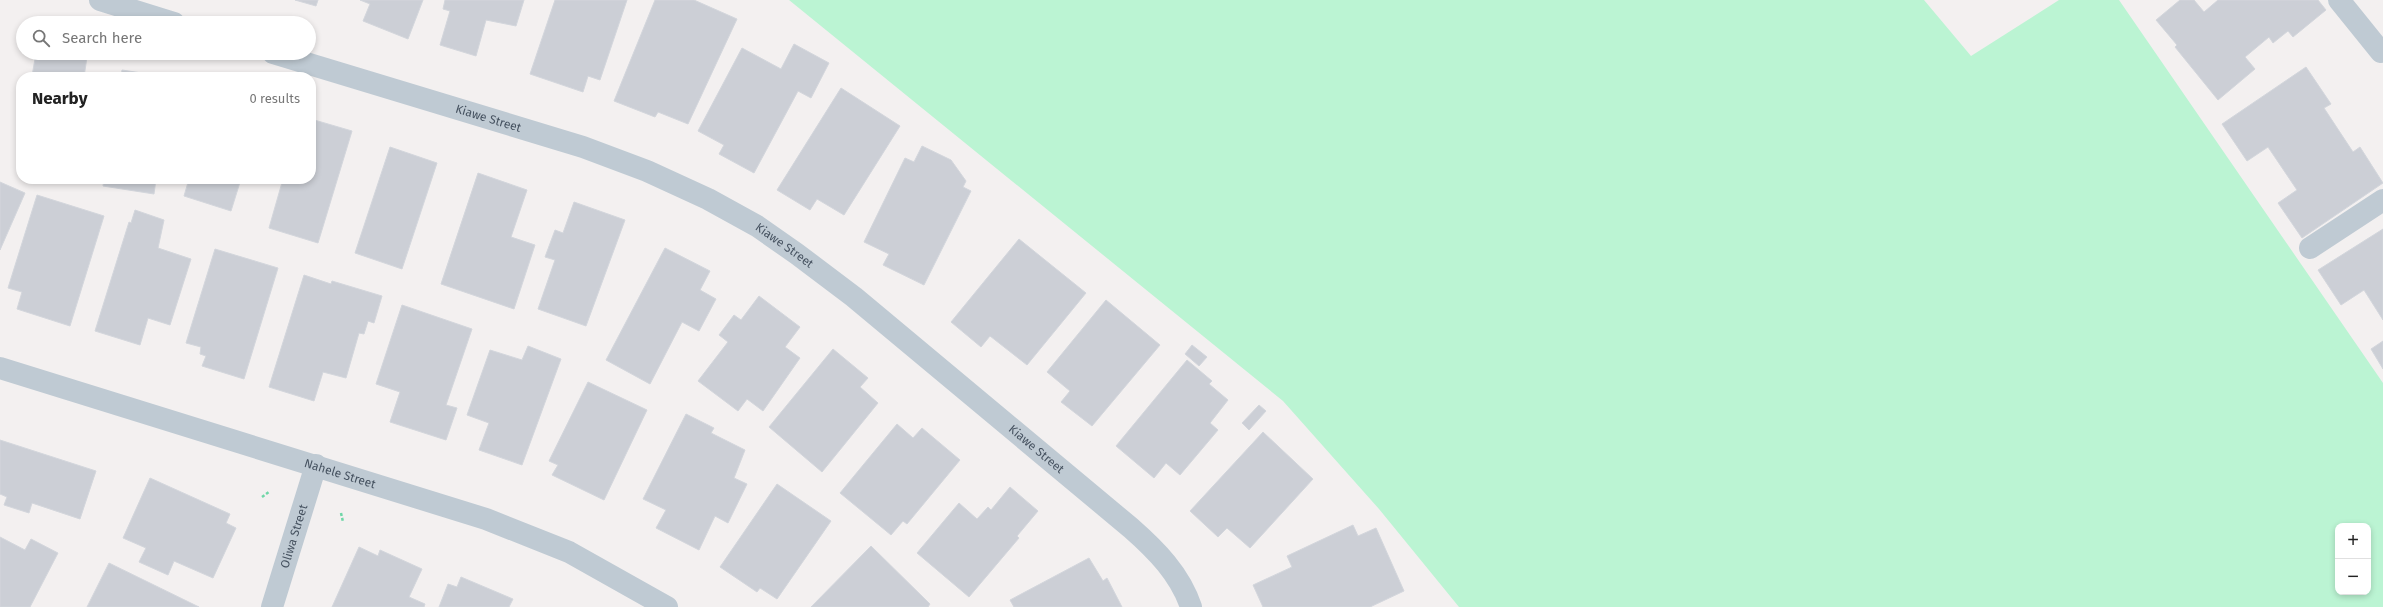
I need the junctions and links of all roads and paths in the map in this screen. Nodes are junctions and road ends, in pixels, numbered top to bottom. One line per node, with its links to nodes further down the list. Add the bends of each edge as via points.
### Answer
1 (100, 0): 3 (street)
2 (2339, 0): 4 (street)
3 (151, 16)
4 (2382, 52)
5 (296, 60): 16 (street, Kiawe Street, via 583,147 647,171 758,226 854,297 1154,548 1172,570)
6 (2383, 200): 7 (street)
7 (2310, 248)
8 (0, 368): 9 (street, Nahele Street)
9 (316, 465): 14 (street, Oliwa Street); 15 (street, Nahele Street, via 447,505 528,535 569,552)
10 (269, 492): 11 (path)
11 (262, 497)
12 (340, 513): 13 (path)
13 (343, 522)
14 (272, 607)
15 (668, 607)
16 (1191, 607)

